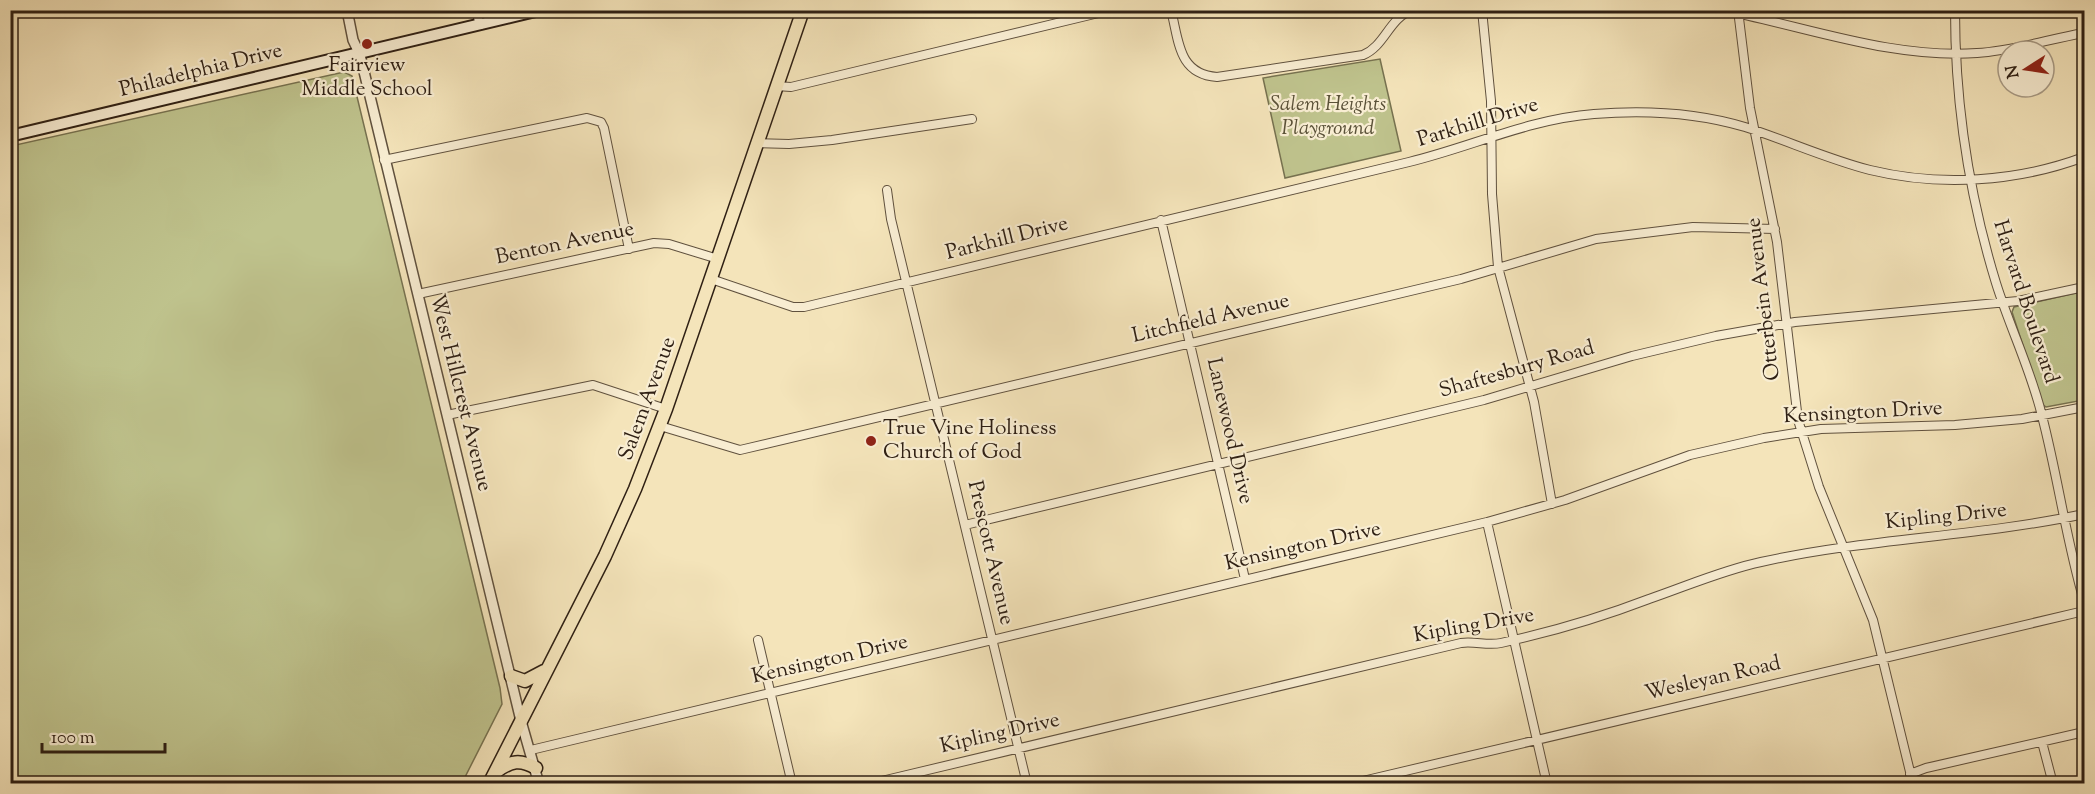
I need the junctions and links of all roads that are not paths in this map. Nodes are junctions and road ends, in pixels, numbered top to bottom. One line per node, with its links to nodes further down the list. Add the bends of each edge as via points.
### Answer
1 (347, 10): 15 (street, West Hillcrest Avenue)
2 (476, 10): 12 (street)
3 (540, 10): 12 (main road, Philadelphia Drive)
4 (803, 10): 16 (main road, Salem Avenue)
5 (1111, 10): 16 (street, via 824,80)
6 (1171, 10): 7 (street, via 1187,65 1196,73 1216,77 1363,55 1374,48 1398,18)
7 (1412, 10)
8 (1482, 10): 20 (street)
9 (1721, 10): 11 (street)
10 (1955, 10): 14 (street, Harvard Boulevard)
11 (1738, 12): 14 (street, via 1907,49); 18 (street, Otterbein Avenue)
12 (480, 25): 15 (main road, Philadelphia Drive)
13 (2085, 33): 14 (street, via 1998,50)
14 (1956, 53): 24 (street, Harvard Boulevard)
15 (360, 55): 19 (main road, Philadelphia Drive); 23 (street, West Hillcrest Avenue)
16 (776, 86): 21 (main road, Salem Avenue)
17 (972, 120): 21 (street, via 832,140)
18 (1756, 133): 20 (street, Parkhill Drive, via 1703,119 1624,112 1553,119); 24 (street, Parkhill Drive, via 1869,169 1918,178); 27 (street, Otterbein Avenue)
19 (10, 136)
20 (1492, 137): 26 (street, Parkhill Drive, via 1410,162); 30 (street)
21 (758, 142): 29 (main road, Salem Avenue)
22 (2085, 157): 24 (street, Parkhill Drive, via 2010,176)
23 (384, 160): 28 (street, via 595,119 604,128); 34 (street, West Hillcrest Avenue)
24 (1971, 179): 35 (street, Harvard Boulevard)
25 (887, 190): 32 (street, Prescott Avenue)
26 (1161, 220): 32 (street, Parkhill Drive); 37 (street, Lanewood Drive)
27 (1775, 229): 30 (street, Litchfield Avenue, via 1693,227 1632,232 1569,245); 36 (street, Otterbein Avenue)
28 (629, 249): 29 (street, Benton Avenue, via 669,244); 34 (street, Benton Avenue)
29 (718, 259): 31 (main road, Salem Avenue)
30 (1498, 267): 37 (street, Litchfield Avenue); 38 (street)
31 (711, 279): 32 (street, Parkhill Drive, via 798,308); 41 (main road, Salem Avenue)
32 (908, 282): 39 (street, Prescott Avenue)
33 (2085, 287): 35 (street, Shaftesbury Road)
34 (418, 294): 42 (street, West Hillcrest Avenue)
35 (2003, 303): 36 (street, Shaftesbury Road); 43 (street, Harvard Boulevard)
36 (1786, 323): 38 (street, Shaftesbury Road, via 1632,356); 45 (street, Otterbein Avenue)
37 (1190, 342): 39 (street, Litchfield Avenue); 46 (street, Lanewood Drive)
38 (1531, 388): 46 (street, Shaftesbury Road); 47 (street)
39 (936, 404): 44 (street, Litchfield Avenue, via 736,451); 51 (street, Prescott Avenue)
40 (2085, 407): 43 (street, Kensington Drive)
41 (666, 410): 42 (street, via 593,385); 44 (main road, Salem Avenue)
42 (447, 415): 61 (street, West Hillcrest Avenue)
43 (2042, 415): 45 (street, Kensington Drive, via 1955,425); 49 (street, Harvard Boulevard)
44 (660, 426): 60 (main road, Salem Avenue, via 605,556)
45 (1801, 432): 47 (street, Kensington Drive, via 1690,455); 52 (street, Otterbein Avenue, via 1819,487)
46 (1219, 465): 51 (street, Shaftesbury Road); 53 (street, Lanewood Drive)
47 (1552, 504): 50 (street, Kensington Drive)
48 (2085, 514): 49 (street, Kipling Drive)
49 (2063, 519): 52 (street, Kipling Drive); 54 (street, Harvard Boulevard)
50 (1487, 522): 53 (street, Kensington Drive); 58 (street)
51 (965, 525): 57 (street, Prescott Avenue)
52 (1845, 546): 58 (street, Kipling Drive, via 1733,569 1601,616); 59 (street, Otterbein Avenue)
53 (1245, 579): 57 (street, Kensington Drive)
54 (2085, 601)
55 (2085, 611): 59 (street, Wesleyan Road)
56 (758, 640): 62 (street)
57 (992, 640): 62 (street, Kensington Drive); 67 (street, Prescott Avenue)
58 (1514, 640): 65 (street); 67 (street, Kipling Drive, via 1461,643)
59 (1883, 658): 65 (street, Wesleyan Road); 71 (street, Otterbein Avenue)
60 (545, 671): 61 (main road, via 525,681); 63 (main road, Salem Avenue)
61 (511, 676): 63 (street, West Hillcrest Avenue)
62 (770, 693): 68 (street, Kensington Drive); 74 (street)
63 (521, 721): 68 (street, West Hillcrest Avenue); 70 (main road, Salem Avenue)
64 (2085, 732): 66 (street)
65 (1537, 739): 77 (street, Wesleyan Road); 78 (street)
66 (2042, 742): 71 (street); 80 (street)
67 (1018, 748): 75 (street, Kipling Drive); 76 (street, Prescott Avenue)
68 (531, 750): 69 (street, West Hillcrest Avenue)
69 (536, 768): 70 (main road, via 520,761); 73 (street, West Hillcrest Avenue)
70 (496, 771): 72 (main road, Salem Avenue)
71 (1910, 774): 79 (street, Otterbein Avenue)
72 (489, 783)
73 (539, 783)
74 (792, 783)
75 (869, 783)
76 (1027, 783)
77 (1350, 783)
78 (1547, 783)
79 (1914, 783)
80 (2053, 783)

